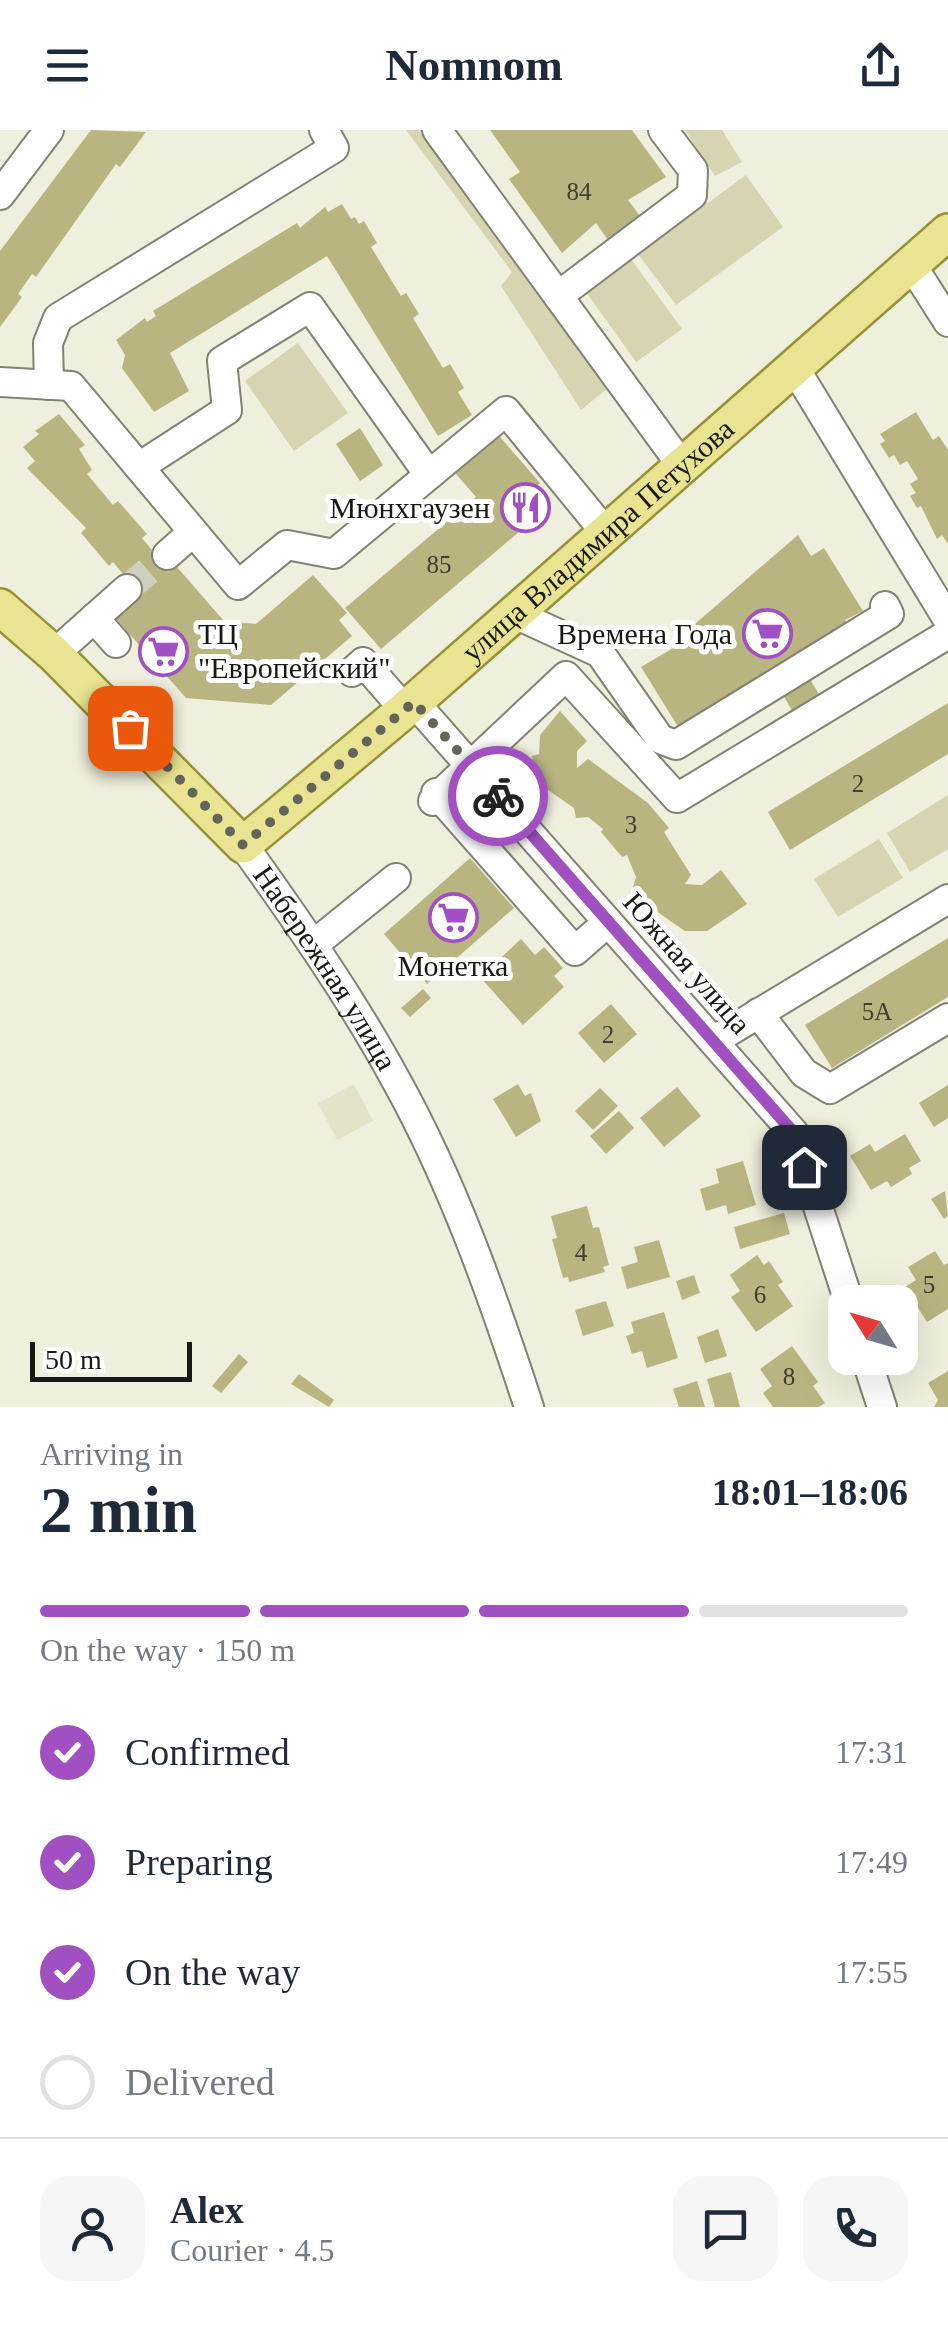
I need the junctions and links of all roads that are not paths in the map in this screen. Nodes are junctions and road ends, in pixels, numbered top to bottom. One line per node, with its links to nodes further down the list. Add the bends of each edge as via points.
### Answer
1 (49, 130): 5 (street)
2 (324, 130): 12 (street, via 334,148 58,318 48,343)
3 (437, 130): 8 (street)
4 (663, 130): 8 (street, via 692,170 692,196)
5 (0, 195)
6 (948, 232): 7 (main road, улица Владимира Петухова)
7 (911, 264): 9 (street); 10 (main road, улица Владимира Петухова)
8 (558, 296): 13 (street)
9 (948, 322)
10 (794, 367): 13 (main road, улица Владимира Петухова); 24 (street)
11 (0, 382): 12 (street)
12 (49, 385): 14 (street, via 71,386)
13 (682, 466): 17 (main road, улица Владимира Петухова)
14 (139, 467): 15 (street, via 227,410 222,361 310,307); 16 (street)
15 (429, 475): 16 (street, via 334,554 287,545 238,585); 17 (street, via 506,411)
16 (194, 532): 18 (street)
17 (606, 533): 22 (main road, улица Владимира Петухова)
18 (167, 555)
19 (128, 589): 23 (street)
20 (885, 606): 22 (street, via 890,614 676,745 660,739 602,652)
21 (0, 607): 27 (main road, Набережная улица)
22 (515, 614): 29 (main road, улица Владимира Петухова)
23 (94, 618): 26 (street); 27 (street)
24 (948, 620)
25 (948, 634): 30 (street, via 676,798 566,676)
26 (116, 644)
27 (54, 654): 31 (main road, Набережная улица)
28 (352, 672): 29 (street, Южная улица, via 363,662)
29 (409, 706): 30 (street, Южная улица); 31 (main road, улица Владимира Петухова)
30 (469, 763): 34 (street, Южная улица); 34 (street, via 434,797 575,951)
31 (243, 845): 35 (street, Набережная улица)
32 (396, 878): 35 (street)
33 (948, 900): 36 (street)
34 (608, 922): 38 (street, Южная улица)
35 (314, 945): 41 (street, Набережная улица, via 428,1145)
36 (758, 1013): 37 (street, via 804,1073 830,1090); 38 (street)
37 (948, 1018)
38 (712, 1041): 39 (street, Южная улица, via 794,1133)
39 (843, 1285)
40 (872, 1375): 42 (street)
41 (528, 1407)
42 (882, 1407)

